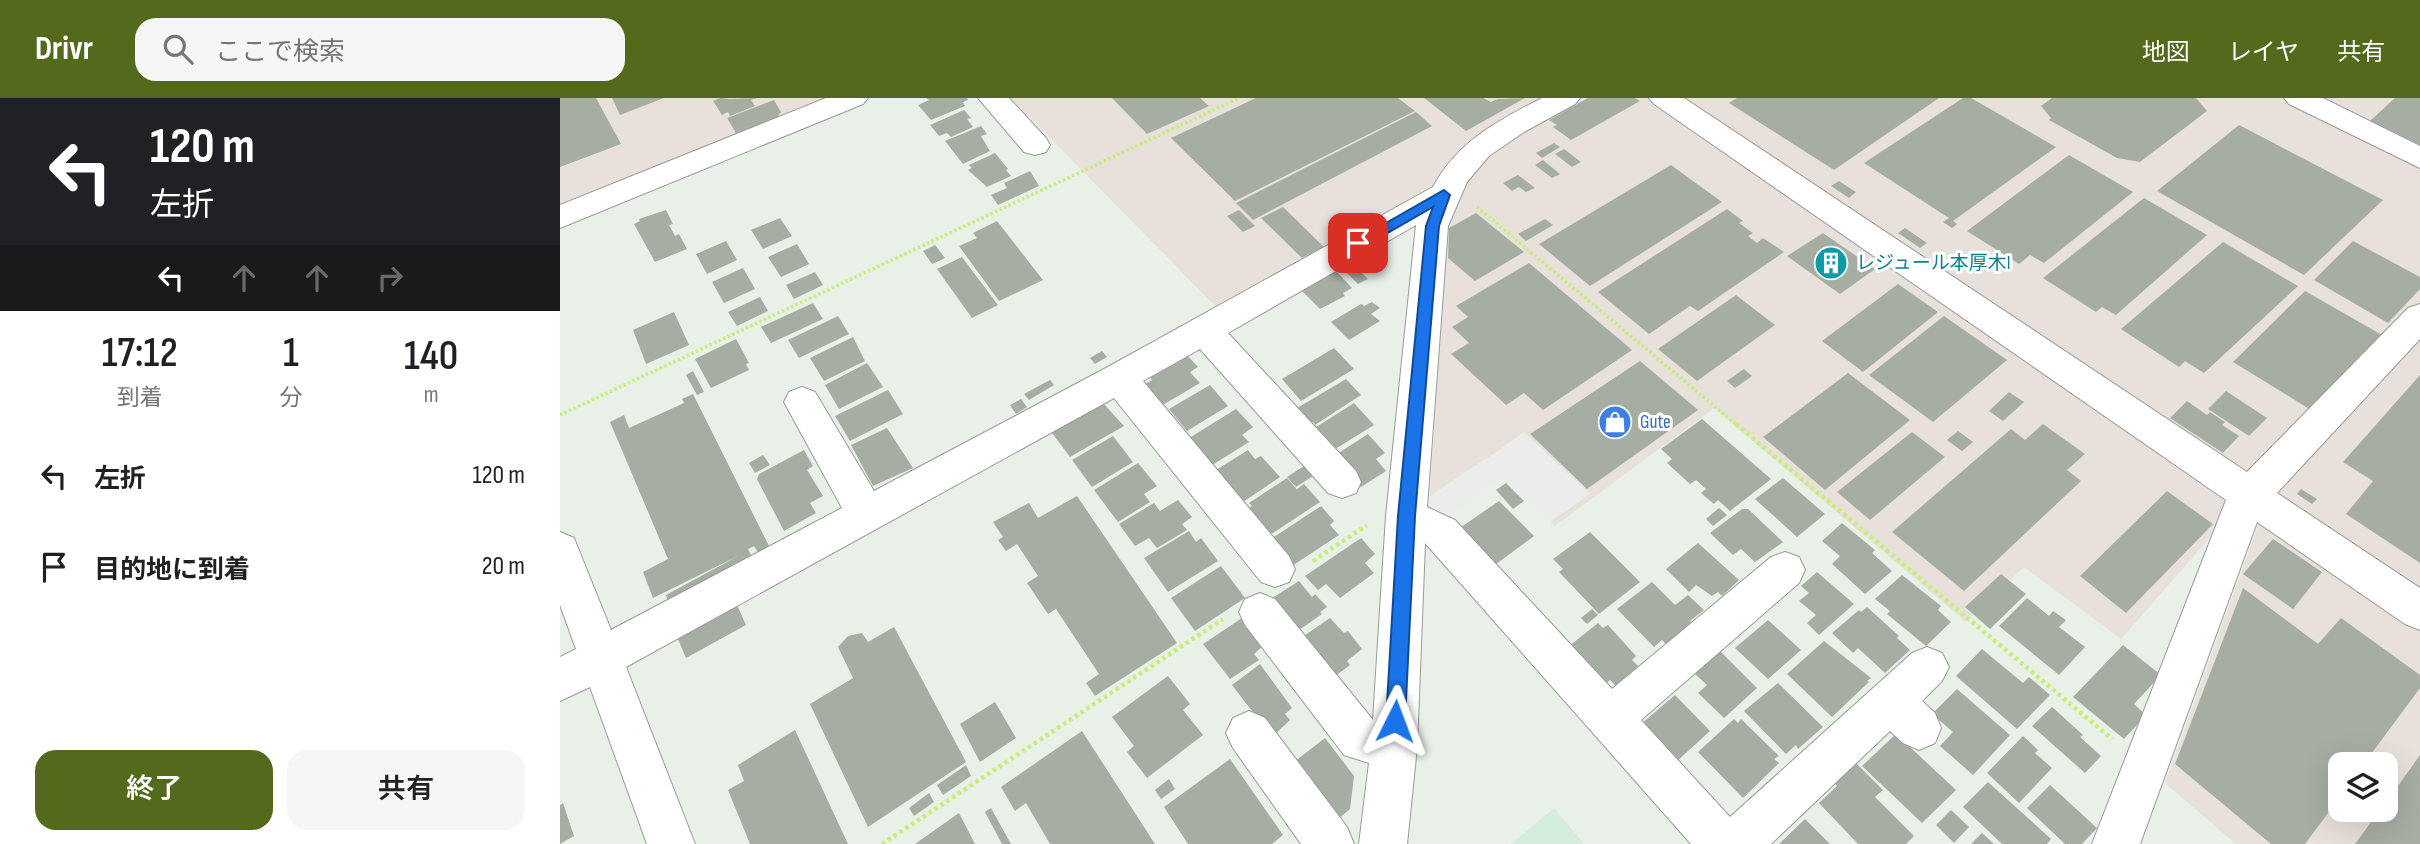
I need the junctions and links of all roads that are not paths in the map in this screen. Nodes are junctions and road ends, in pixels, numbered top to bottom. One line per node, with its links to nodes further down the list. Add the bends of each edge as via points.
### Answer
1 (853, 98): 6 (street)
2 (993, 98): 7 (street)
3 (1565, 98): 9 (street, via 1500,133 1467,159)
4 (1664, 98): 16 (street)
5 (2299, 98): 8 (street)
6 (800, 107): 10 (street)
7 (1019, 140)
8 (2420, 158)
9 (1447, 190): 12 (street); 17 (street, via 1432,226)
10 (560, 217)
11 (2420, 317): 16 (street)
12 (1204, 330): 13 (street); 15 (street)
13 (1119, 378): 18 (street); 20 (street)
14 (802, 402): 18 (street)
15 (1342, 481)
16 (2250, 495): 22 (street); 35 (street)
17 (1407, 507): 27 (street, via 1441,532); 29 (street)
18 (867, 514): 24 (street)
19 (560, 550): 24 (street)
20 (1289, 568)
21 (1778, 589): 27 (street)
22 (2420, 611)
23 (1246, 613): 29 (street, via 1360,739)
24 (600, 659): 26 (street); 30 (street)
25 (1927, 667): 34 (street, via 1905,715)
26 (560, 680)
27 (1609, 719): 33 (street)
28 (1249, 733): 31 (street)
29 (1394, 747): 32 (street)
30 (671, 844)
31 (1330, 844)
32 (1383, 844)
33 (1723, 844)
34 (1736, 844)
35 (2116, 844)

